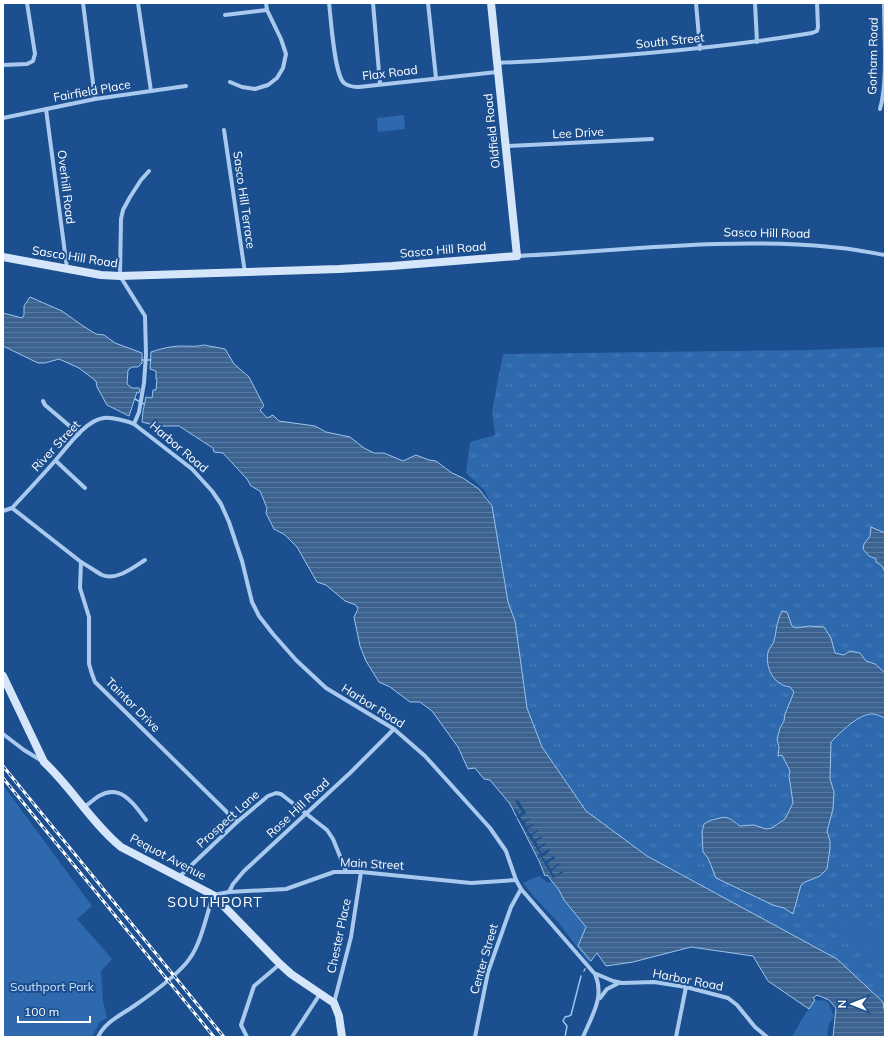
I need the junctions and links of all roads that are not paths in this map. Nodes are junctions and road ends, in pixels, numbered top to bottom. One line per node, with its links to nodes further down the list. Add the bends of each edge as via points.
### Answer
1 (27, 3): 18 (street, via 35,54 33,61 27,64)
2 (83, 3): 25 (street)
3 (138, 3): 24 (street)
4 (266, 3): 13 (street)
5 (329, 3): 22 (street, Flax Road, via 340,78 344,83 354,87)
6 (373, 3): 22 (street)
7 (428, 3): 20 (street)
8 (491, 3): 17 (street, Oldfield Road)
9 (696, 3): 16 (street)
10 (755, 3): 15 (street)
11 (817, 3): 15 (street, South Street, via 817,30)
12 (884, 3): 26 (street, Gorham Road, via 885,73)
13 (267, 10): 14 (street); 21 (street, via 286,54 283,68 277,78 268,85 255,89)
14 (225, 15)
15 (757, 42): 16 (street, South Street)
16 (700, 49): 17 (street, South Street)
17 (497, 63): 19 (street, Oldfield Road)
18 (3, 65)
19 (497, 72): 20 (street, Flax Road); 31 (street, Oldfield Road)
20 (436, 78): 22 (street, Flax Road)
21 (230, 82)
22 (380, 84)
23 (186, 86): 24 (street, Fairfield Place)
24 (151, 91): 25 (street, Fairfield Place)
25 (95, 99): 27 (street, Fairfield Place)
26 (880, 108)
27 (46, 109): 28 (street, Fairfield Place); 36 (street, Overhill Road)
28 (3, 118)
29 (224, 130): 37 (street, Sasco Hill Terrace)
30 (652, 139): 31 (street, Lee Drive)
31 (506, 146): 34 (street, Oldfield Road)
32 (149, 171): 38 (street, via 123,210)
33 (885, 255): 34 (street, Sasco Hill Road, via 831,247 753,244 673,246)
34 (517, 256): 37 (street, Sasco Hill Road, via 392,266)
35 (3, 258): 36 (street, Sasco Hill Road)
36 (66, 268): 38 (street, Sasco Hill Road)
37 (245, 273): 38 (street, Sasco Hill Road)
38 (120, 276): 40 (street, Harbor Road, via 145,316 146,355 142,396)
39 (43, 401): 41 (street, via 44,405)
40 (134, 424): 41 (street, River Street, via 104,418 90,424); 49 (street, Harbor Road, via 192,469 221,504 242,561 252,602 273,634 326,688)
41 (78, 434): 42 (street, River Street)
42 (56, 461): 43 (street); 44 (street, River Street)
43 (85, 488)
44 (12, 508): 45 (street, River Street); 47 (street)
45 (3, 511)
46 (146, 560): 47 (street, via 126,572 110,576 103,575)
47 (81, 562): 55 (street, Taintor Drive, via 80,588 89,617 89,664 96,682)
48 (4, 678): 51 (street, Pequot Avenue)
49 (394, 729): 53 (street, Rose Hill Road); 59 (street, Harbor Road, via 425,756 490,828 506,851)
50 (3, 734): 51 (street)
51 (44, 762): 52 (street, Pequot Avenue)
52 (84, 808): 54 (street, via 98,796 108,792 121,793); 58 (street, Pequot Avenue, via 121,847)
53 (306, 814): 55 (street, Prospect Lane, via 281,794 274,794 268,796); 56 (street, via 327,830); 61 (street, Rose Hill Road, via 244,871)
54 (146, 820)
55 (237, 822): 58 (street, Prospect Lane)
56 (346, 872): 57 (street, Main Street); 61 (street, Main Street, via 325,874 286,888)
57 (361, 872): 59 (street, Main Street, via 471,883); 69 (street, Chester Place, via 351,937)
58 (179, 877): 62 (street, Pequot Avenue)
59 (516, 880): 60 (street, Harbor Road)
60 (521, 889): 64 (street, Harbor Road); 74 (street, Center Street, via 509,911 488,972)
61 (229, 892): 62 (street)
62 (213, 895): 63 (street, Pequot Avenue); 70 (street, via 190,959 149,995 108,1024)
63 (280, 964): 67 (street, Pequot Avenue); 71 (street, via 254,986 241,1025)
64 (594, 973): 65 (street, Harbor Road); 68 (street, via 599,989)
65 (622, 983): 66 (street, Harbor Road, via 654,982); 68 (street, via 608,989)
66 (686, 987): 76 (street); 77 (street, Harbor Road, via 728,998)
67 (320, 994): 69 (street, Pequot Avenue); 72 (street)
68 (599, 1000): 75 (street)
69 (334, 1003): 73 (street)
70 (98, 1037)
71 (247, 1037)
72 (292, 1037)
73 (342, 1037)
74 (475, 1037)
75 (583, 1037)
76 (676, 1037)
77 (767, 1037)

